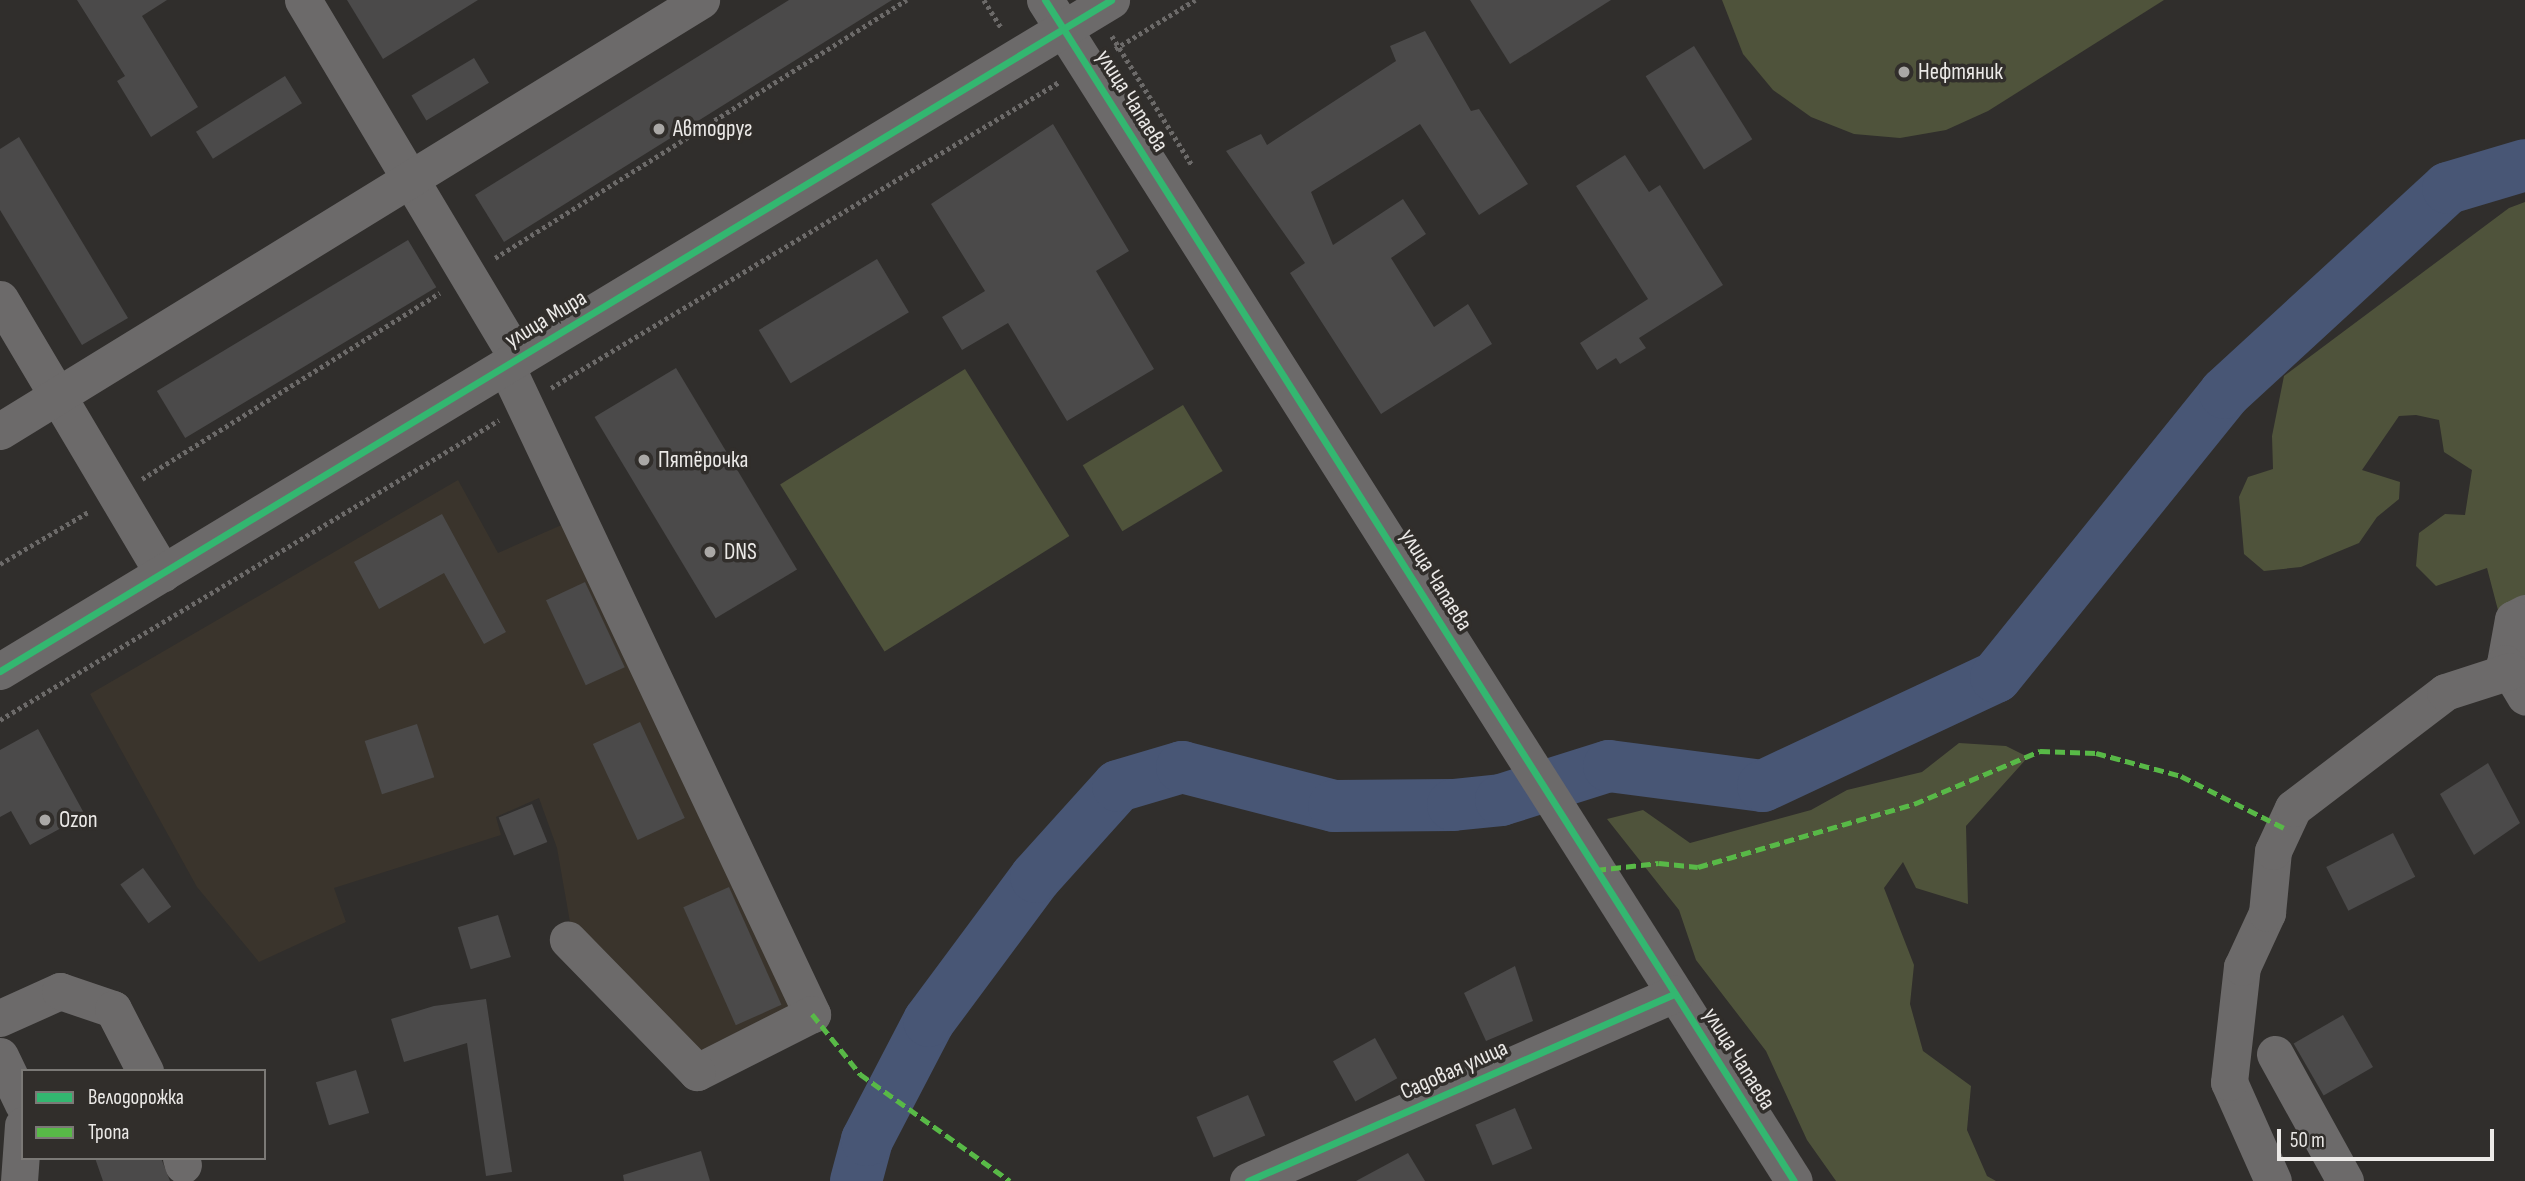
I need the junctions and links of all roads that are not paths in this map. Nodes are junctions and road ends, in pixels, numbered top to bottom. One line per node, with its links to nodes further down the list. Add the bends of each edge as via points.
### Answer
1 (303, 0): 5 (street)
2 (701, 0): 5 (street)
3 (1103, 5): 4 (street, улица Мира)
4 (1054, 15): 7 (street, улица Мира); 15 (street, улица Чапаева)
5 (410, 179): 7 (street, via 468,275); 8 (street)
6 (0, 299): 8 (street)
7 (512, 362): 10 (street, улица Мира); 14 (street, via 525,404 812,1014 697,1072)
8 (57, 395): 9 (street); 10 (street)
9 (0, 431)
10 (163, 573): 12 (street, улица Мира)
11 (2525, 612): 13 (street, via 2513,619)
12 (0, 671)
13 (2514, 676): 25 (street, via 2445,692 2293,808 2273,851 2267,913 2242,967 2229,1082)
14 (568, 940)
15 (1675, 994): 23 (street, Садовая улица); 24 (street, улица Чапаева)
16 (0, 1018): 19 (street, via 60,991 113,1009)
17 (2275, 1054): 26 (street)
18 (0, 1056): 20 (street)
19 (144, 1069)
20 (21, 1100)
21 (21, 1153): 22 (street)
22 (19, 1181)
23 (1248, 1181)
24 (1794, 1181)
25 (2273, 1181)
26 (2345, 1181)

